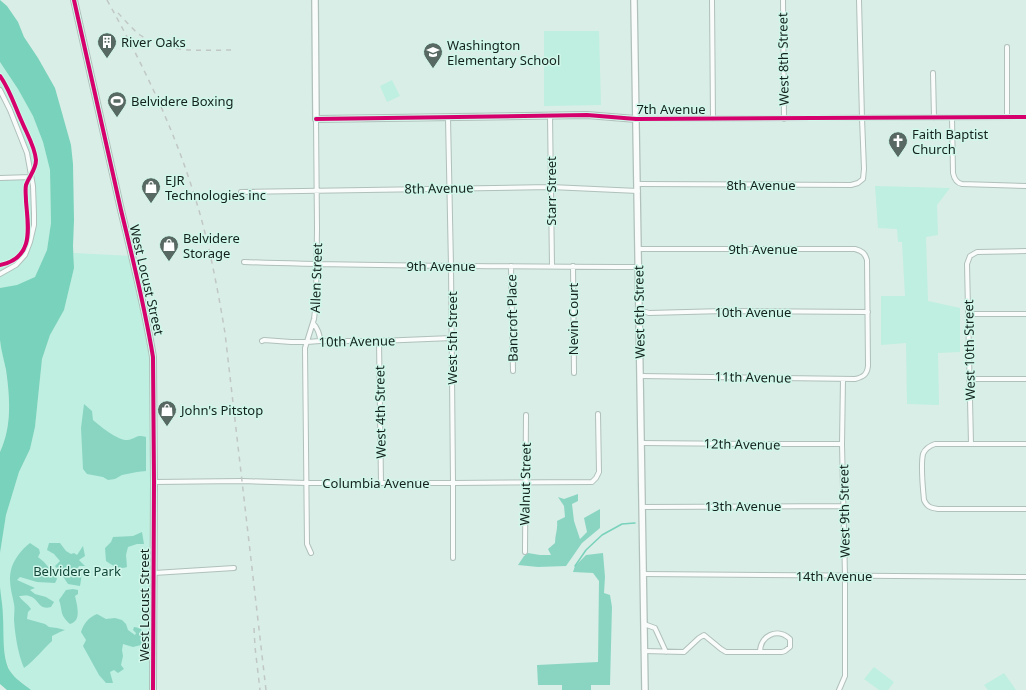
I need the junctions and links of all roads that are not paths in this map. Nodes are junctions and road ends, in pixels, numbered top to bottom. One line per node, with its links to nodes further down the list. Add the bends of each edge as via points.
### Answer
1 (74, 0): 62 (street, West Locust Street, via 153,357)
2 (315, 0): 17 (street, Allen Street)
3 (634, 0): 18 (street, West 6th Street)
4 (712, 0): 19 (street)
5 (783, 0): 20 (street, West 8th Street)
6 (859, 0): 14 (street)
7 (1007, 46): 11 (street)
8 (933, 72): 15 (street)
9 (0, 90): 21 (street, via 27,153)
10 (550, 115): 13 (street, 7th Avenue); 18 (street, 7th Avenue); 25 (street, Starr Street)
11 (1007, 117): 12 (street, 7th Avenue); 16 (street, 7th Avenue)
12 (1026, 117)
13 (448, 118): 17 (street, 7th Avenue); 26 (street, West 5th Street)
14 (862, 118): 15 (street, 7th Avenue); 20 (street, 7th Avenue); 23 (street, 8th Avenue, via 863,179 850,185)
15 (934, 118): 16 (street, 7th Avenue)
16 (952, 118): 24 (street, via 953,173 960,184)
17 (316, 119): 27 (street, Allen Street)
18 (636, 119): 19 (street, 7th Avenue); 23 (street, West 6th Street)
19 (713, 119): 20 (street, 7th Avenue)
20 (784, 119)
21 (31, 176): 22 (street); 39 (street, via 34,225 29,247 20,262)
22 (0, 178)
23 (638, 184): 28 (street, West 6th Street)
24 (1026, 186)
25 (551, 187): 26 (street, 8th Avenue); 28 (street, 8th Avenue); 36 (street, Starr Street)
26 (450, 188): 27 (street, 8th Avenue); 34 (street, West 5th Street)
27 (317, 190): 29 (street, 8th Avenue); 33 (street, Allen Street)
28 (638, 191): 30 (street, West 6th Street)
29 (241, 192)
30 (638, 248): 38 (street, West 6th Street); 41 (street, 9th Avenue, via 855,249 863,252 867,260)
31 (1026, 251): 42 (street, West 10th Street, via 977,252 970,256)
32 (244, 262): 33 (street, 9th Avenue)
33 (317, 264): 34 (street, 9th Avenue); 44 (street, Allen Street)
34 (451, 266): 35 (street, 9th Avenue); 45 (street, West 5th Street)
35 (511, 266): 36 (street, 9th Avenue); 50 (street, Bancroft Place)
36 (552, 266): 37 (street, 9th Avenue)
37 (573, 266): 38 (street, 9th Avenue); 51 (street, Nevin Court)
38 (638, 267): 40 (street, West 6th Street)
39 (0, 274)
40 (639, 310): 41 (street, 10th Avenue, via 649,313); 52 (street, West 6th Street)
41 (868, 312): 53 (street, 11th Avenue, via 867,371 864,376)
42 (969, 314): 43 (street); 54 (street, West 10th Street)
43 (1026, 314)
44 (313, 323): 47 (street, via 318,329); 49 (street, Allen Street)
45 (452, 338): 48 (street, 10th Avenue); 66 (street, West 5th Street)
46 (262, 341): 49 (street, 10th Avenue)
47 (320, 341): 48 (street, 10th Avenue); 49 (street, 10th Avenue)
48 (379, 341): 65 (street, West 4th Street)
49 (307, 342): 64 (street, Allen Street)
50 (513, 370)
51 (574, 373)
52 (640, 376): 53 (street, 11th Avenue); 58 (street, West 6th Street)
53 (843, 379): 59 (street, West 9th Street)
54 (969, 379): 55 (street); 60 (street, West 10th Street)
55 (1026, 379)
56 (598, 414): 63 (street, Columbia Avenue, via 599,472 592,482)
57 (526, 415): 63 (street, Walnut Street)
58 (641, 442): 59 (street, 12th Avenue); 68 (street, West 6th Street)
59 (842, 444): 67 (street, West 9th Street)
60 (971, 444): 61 (street); 69 (street, via 935,444 928,447 923,454 922,462 926,503 938,509)
61 (1026, 444)
62 (154, 482): 64 (street, Columbia Avenue); 74 (street, West Locust Street)
63 (526, 482): 66 (street, Columbia Avenue); 70 (street, Walnut Street)
64 (306, 483): 65 (street, Columbia Avenue); 71 (street, Allen Street, via 307,544)
65 (381, 483): 66 (street, Columbia Avenue)
66 (453, 483): 72 (street, West 5th Street)
67 (843, 506): 68 (street, 13th Avenue); 76 (street, West 9th Street)
68 (642, 507): 75 (street, West 6th Street)
69 (1026, 509)
70 (525, 552)
71 (311, 553)
72 (453, 558)
73 (234, 568): 74 (street)
74 (154, 572): 82 (street, West Locust Street)
75 (643, 574): 76 (street, 14th Avenue); 78 (street, West 6th Street)
76 (845, 576): 77 (street, 14th Avenue); 84 (street, West 9th Street, via 845,676)
77 (1026, 577)
78 (644, 624): 79 (street, West 6th Street); 80 (street, via 655,628)
79 (644, 651): 80 (street); 83 (street, West 6th Street)
80 (666, 652): 81 (street, via 684,652 704,636 726,652)
81 (760, 652): 81 (street, via 785,651 790,647 790,639 780,634 770,635 760,646)
82 (153, 690)
83 (645, 690)
84 (839, 690)

